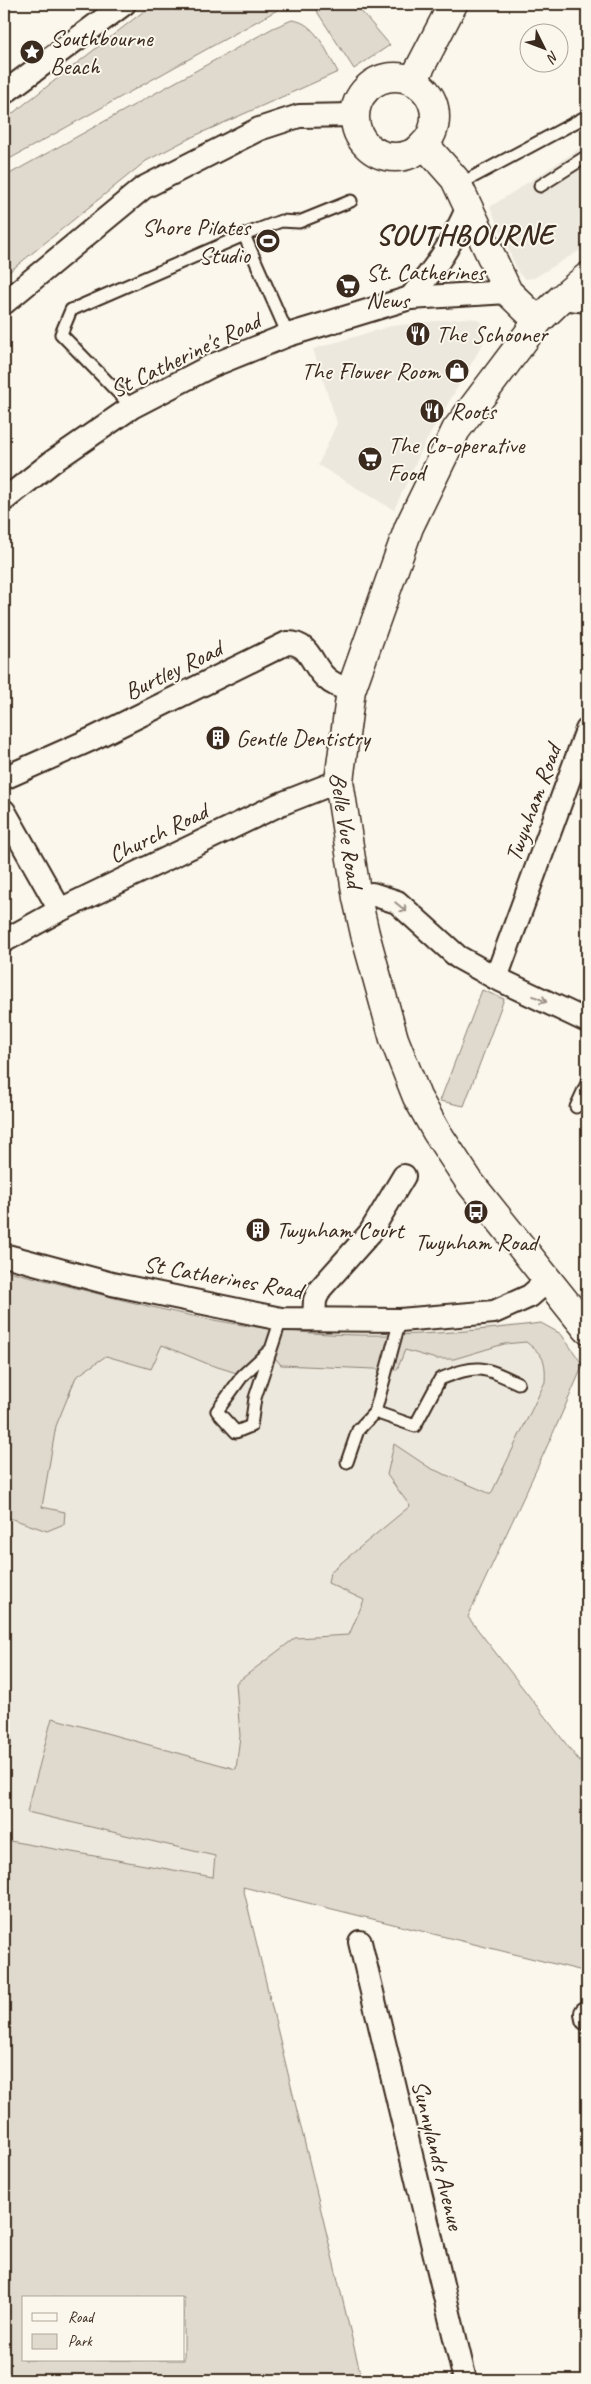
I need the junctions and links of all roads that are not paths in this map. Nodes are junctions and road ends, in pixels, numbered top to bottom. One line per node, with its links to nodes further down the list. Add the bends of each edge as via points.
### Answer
1 (124, 4): 4 (street)
2 (452, 4): 3 (main road)
3 (413, 81): 5 (main road, via 389,77 378,81 361,96); 7 (main road, via 427,93 434,110 431,133)
4 (4, 93)
5 (355, 115): 7 (main road, via 363,141 386,156 413,152); 17 (street, via 299,116 259,128 144,188)
6 (587, 116): 10 (lane)
7 (424, 144): 10 (main road, via 443,164)
8 (587, 156): 9 (lane)
9 (540, 186)
10 (463, 196): 14 (main road); 15 (street, via 452,243)
11 (351, 201): 12 (lane, via 298,222 281,221)
12 (244, 235): 19 (lane); 20 (lane, via 71,310 62,334)
13 (587, 277): 16 (main road, Belle Vue Road)
14 (508, 292): 15 (street, St Catherine's Road); 18 (main road)
15 (410, 298): 19 (street, St Catherine's Road)
16 (574, 299): 18 (main road, Belle Vue Road)
17 (4, 303)
18 (538, 321): 22 (main road, Belle Vue Road, via 456,430 409,528)
19 (288, 335): 20 (street, St Catherine's Road, via 211,366)
20 (132, 407): 21 (street, St Catherine's Road, via 52,462)
21 (4, 500)
22 (351, 690): 24 (street, Burtley Road, via 325,678 306,648 297,643 287,643 92,739); 25 (main road, Belle Vue Road)
23 (587, 730): 30 (street, Twynham Road)
24 (4, 778)
25 (339, 781): 27 (main road, Belle Vue Road); 28 (street, Church Road, via 278,805)
26 (4, 812): 28 (street)
27 (356, 898): 30 (street, one-way to 30, via 372,894 397,902 458,957); 36 (main road, Belle Vue Road, via 394,1039 418,1097 471,1184)
28 (60, 910): 29 (street, Church Road)
29 (4, 941)
30 (496, 978): 31 (street, one-way to 31)
31 (587, 1021)
32 (587, 1083): 33 (lane)
33 (576, 1107)
34 (404, 1176): 38 (street, via 370,1233 320,1289 315,1300)
35 (4, 1255): 37 (street, St Catherines Road, via 170,1297)
36 (548, 1280): 39 (street, St Catherines Road, via 530,1296 494,1312); 40 (main road, Belle Vue Road)
37 (281, 1319): 38 (street, St Catherines Road); 41 (lane)
38 (314, 1319): 39 (street, St Catherines Road)
39 (400, 1320): 43 (lane)
40 (587, 1329)
41 (270, 1351): 41 (lane, via 255,1398 251,1426 236,1432 217,1411 243,1375)
42 (518, 1383): 43 (lane, via 487,1368 462,1370 440,1379 415,1426)
43 (375, 1412): 44 (lane, via 358,1430)
44 (347, 1462)
45 (4, 1739): 46 (lane)
46 (4, 1745)
47 (360, 1942): 48 (street, Sunnylands Avenue)
48 (466, 2380)

